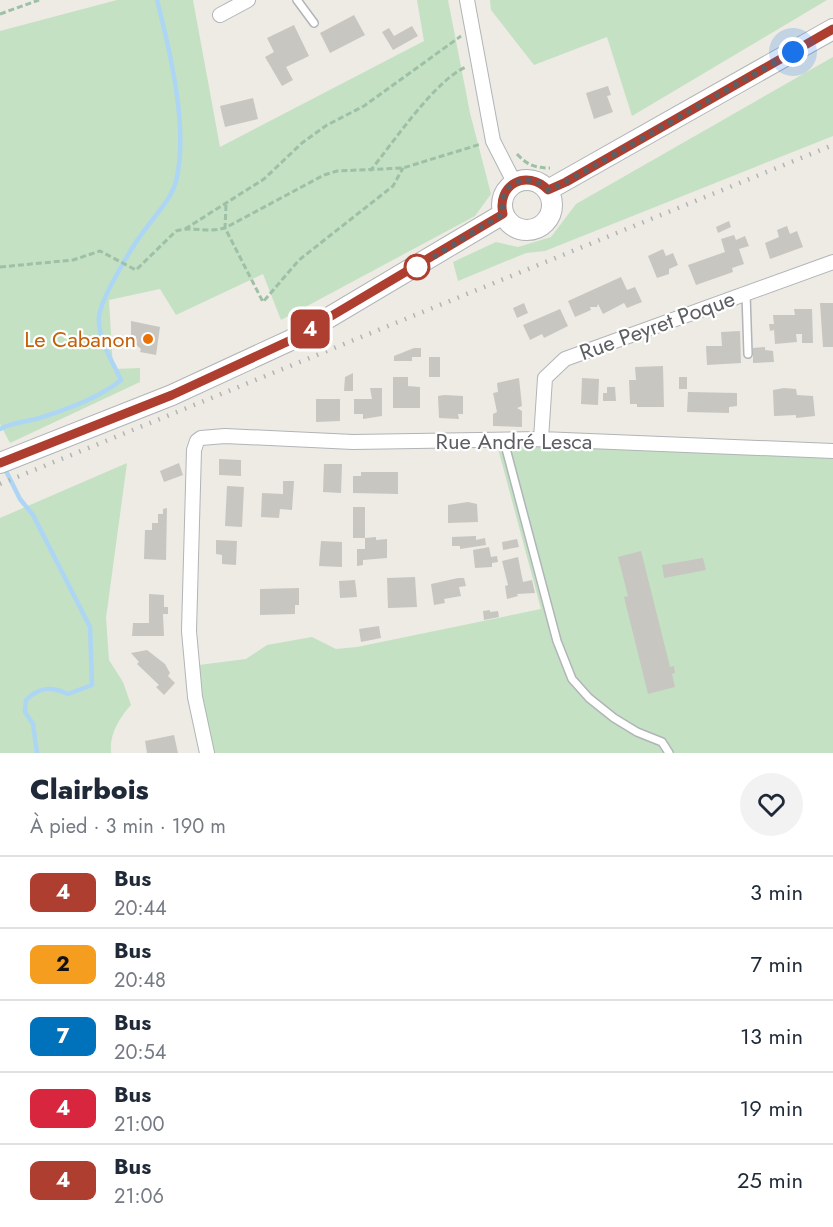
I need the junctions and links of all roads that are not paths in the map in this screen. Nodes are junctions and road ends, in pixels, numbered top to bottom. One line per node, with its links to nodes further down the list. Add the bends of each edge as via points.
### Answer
1 (248, 0): 4 (street)
2 (297, 0): 5 (lane)
3 (467, 0): 7 (street, via 493,141)
4 (220, 15)
5 (314, 23)
6 (833, 29): 8 (main road)
7 (514, 182): 8 (main road, via 535,180); 9 (main road, via 502,198)
8 (548, 190): 9 (main road, via 552,198 550,214 539,227 522,230 507,222)
9 (503, 214): 16 (main road, via 291,340 172,395)
10 (833, 262): 11 (street, Rue Peyret Poque)
11 (746, 294): 12 (lane); 13 (street, Rue Peyret Poque, via 565,358 545,378)
12 (748, 354)
13 (541, 439): 14 (street, Rue André Lesca); 15 (street, Rue André Lesca)
14 (504, 441): 17 (street, Rue André Lesca, via 353,442 225,436 196,441 189,546 189,631 195,697); 18 (lane, via 557,641 572,679 614,718 662,742)
15 (833, 451)
16 (4, 462)
17 (207, 753)
18 (669, 753)

